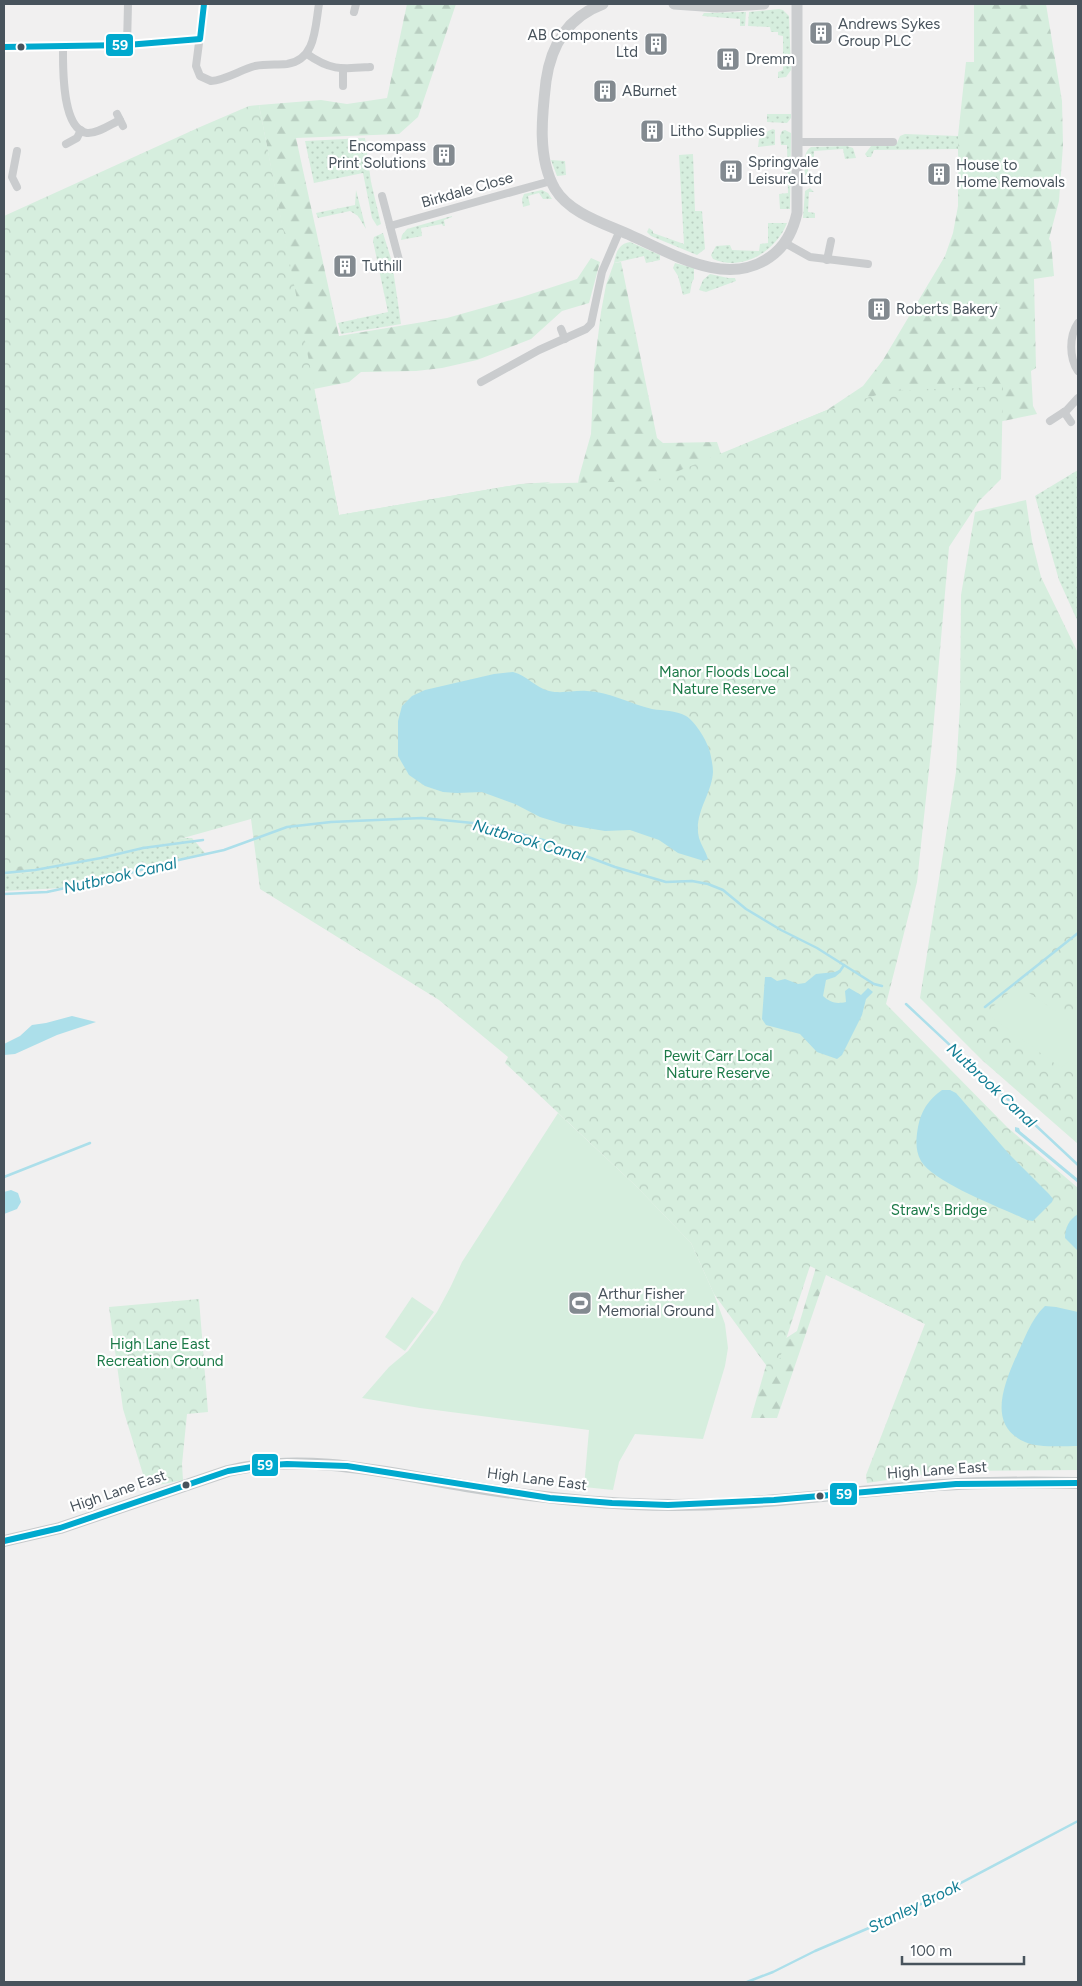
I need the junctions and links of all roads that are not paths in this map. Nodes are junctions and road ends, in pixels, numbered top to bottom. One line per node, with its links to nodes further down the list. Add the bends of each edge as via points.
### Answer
1 (128, 4): 9 (street)
2 (204, 4): 8 (street)
3 (319, 4): 12 (street)
4 (603, 4): 23 (street, via 584,13 569,26 558,40 550,59 544,94 543,147)
5 (674, 4): 6 (street, via 717,7)
6 (764, 4)
7 (797, 4): 18 (street)
8 (200, 39): 9 (street); 12 (street, via 197,70 204,79 211,81 258,66 289,64)
9 (127, 45): 10 (street)
10 (63, 46): 11 (street); 17 (street, via 65,96 72,117)
11 (4, 47)
12 (307, 54): 14 (street, via 329,67)
13 (370, 66): 14 (street)
14 (343, 69): 15 (street)
15 (344, 86)
16 (120, 120): 17 (street, via 93,133)
17 (81, 130): 20 (street, via 77,138)
18 (798, 142): 19 (street); 29 (street, via 797,213)
19 (893, 142)
20 (66, 144)
21 (17, 151): 22 (street)
22 (8, 178): 24 (street)
23 (550, 181): 26 (street, Birkdale Close); 27 (street, via 571,206)
24 (17, 187)
25 (382, 196): 26 (street)
26 (390, 226): 30 (street)
27 (620, 230): 29 (street, via 685,259 717,269 739,270 755,266 774,255); 35 (street, via 602,272 591,324)
28 (831, 241): 31 (street)
29 (785, 243): 31 (street, via 804,254)
30 (399, 260)
31 (827, 260): 32 (street)
32 (868, 264)
33 (1078, 323): 36 (street, via 1072,340)
34 (561, 328): 35 (street)
35 (565, 339): 37 (street)
36 (1078, 371)
37 (481, 382)
38 (1078, 398): 39 (street)
39 (1064, 412): 40 (street); 41 (street)
40 (1050, 421)
41 (1071, 422)
42 (1078, 1482): 43 (main road, High Lane East, via 967,1483 770,1501 662,1505 536,1497 370,1470 280,1463 228,1471 60,1528)
43 (4, 1541)

